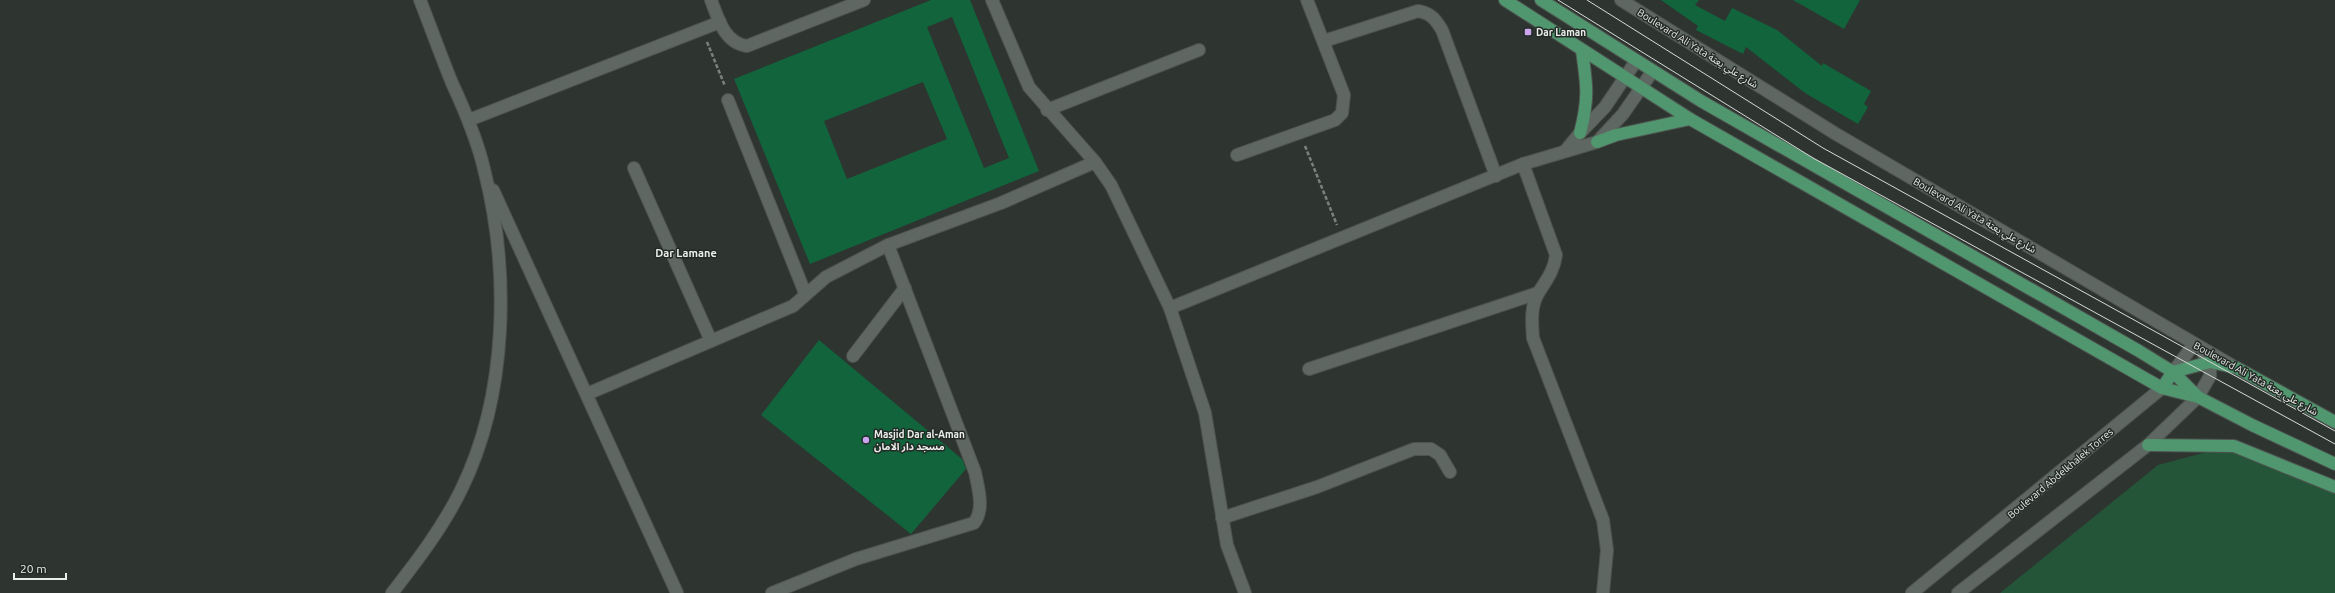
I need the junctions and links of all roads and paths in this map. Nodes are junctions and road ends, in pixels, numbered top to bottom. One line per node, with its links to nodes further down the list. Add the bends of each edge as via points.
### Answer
1 (420, 0): 21 (street)
2 (711, 0): 9 (street)
3 (864, 0): 9 (street, via 747,46 732,39)
4 (992, 0): 19 (street, via 1029,87)
5 (1306, 0): 11 (street)
6 (1505, 0): 13 (main road)
7 (1541, 0): 14 (main road)
8 (1621, 0): 39 (street, Boulevard Ali Yata شارع علي يعتة, via 1836,134)
9 (720, 22): 10 (street)
10 (702, 29): 18 (path); 21 (street)
11 (1324, 41): 22 (street, via 1344,95 1342,113 1335,120); 31 (street, via 1418,11 1435,19 1442,30)
12 (1198, 50): 19 (street)
13 (1582, 51): 16 (main road); 23 (main road, via 1587,93)
14 (1636, 61): 15 (main road); 16 (street)
15 (1652, 72): 17 (street); 44 (main road)
16 (1624, 78): 17 (main road); 23 (street, via 1606,107)
17 (1641, 89): 20 (main road); 24 (street, via 1624,114)
18 (728, 100): 36 (street)
19 (1047, 110): 27 (street)
20 (1690, 119): 24 (main road, via 1616,135); 45 (main road)
21 (469, 120): 30 (street)
22 (1300, 133): 26 (street); 32 (path)
23 (1580, 133): 25 (street)
24 (1597, 142): 25 (street)
25 (1566, 150): 28 (street)
26 (1237, 155)
27 (1095, 162): 33 (street, via 1001,203); 37 (street, via 1111,185)
28 (1523, 164): 31 (street); 35 (street, via 1556,255 1549,279)
29 (634, 168): 38 (street)
30 (484, 170): 46 (street); 54 (street, via 497,232 501,279 493,389 477,453 461,491 419,560)
31 (1496, 176): 32 (street)
32 (1343, 238): 37 (street)
33 (888, 245): 34 (street); 36 (street, via 826,277)
34 (905, 288): 40 (street); 56 (street, via 975,472 979,517 974,523 856,559)
35 (1538, 293): 43 (street); 58 (street, via 1531,319 1533,338 1603,520 1607,550)
36 (805, 294): 38 (street, via 793,306)
37 (1170, 308): 53 (street, via 1206,413)
38 (710, 341): 46 (street)
39 (2194, 344): 41 (street); 42 (street, Boulevard Ali Yata شارع علي يعتة); 44 (street)
40 (853, 356)
41 (2210, 362): 42 (main road); 44 (main road); 47 (street, via 2210,376)
42 (2237, 368): 48 (main road, Boulevard Ali Yata شارع علي يعتة)
43 (1309, 369)
44 (2173, 372): 45 (main road, Boulevard Abdelkhalek Torres); 47 (main road)
45 (2162, 388): 47 (main road); 59 (street, Boulevard Abdelkhalek Torres)
46 (587, 394): 55 (street)
47 (2198, 397): 49 (street); 50 (main road)
48 (2335, 422)
49 (2148, 445): 52 (main road, via 2234,446); 60 (street)
50 (2335, 464)
51 (1450, 472): 53 (street, via 1440,455 1431,449 1414,449 1317,487)
52 (2335, 487)
53 (1222, 518): 57 (street, via 1227,544)
54 (392, 593)
55 (677, 593)
56 (772, 593)
57 (1246, 593)
58 (1603, 593)
59 (1912, 593)
60 (1958, 593)

